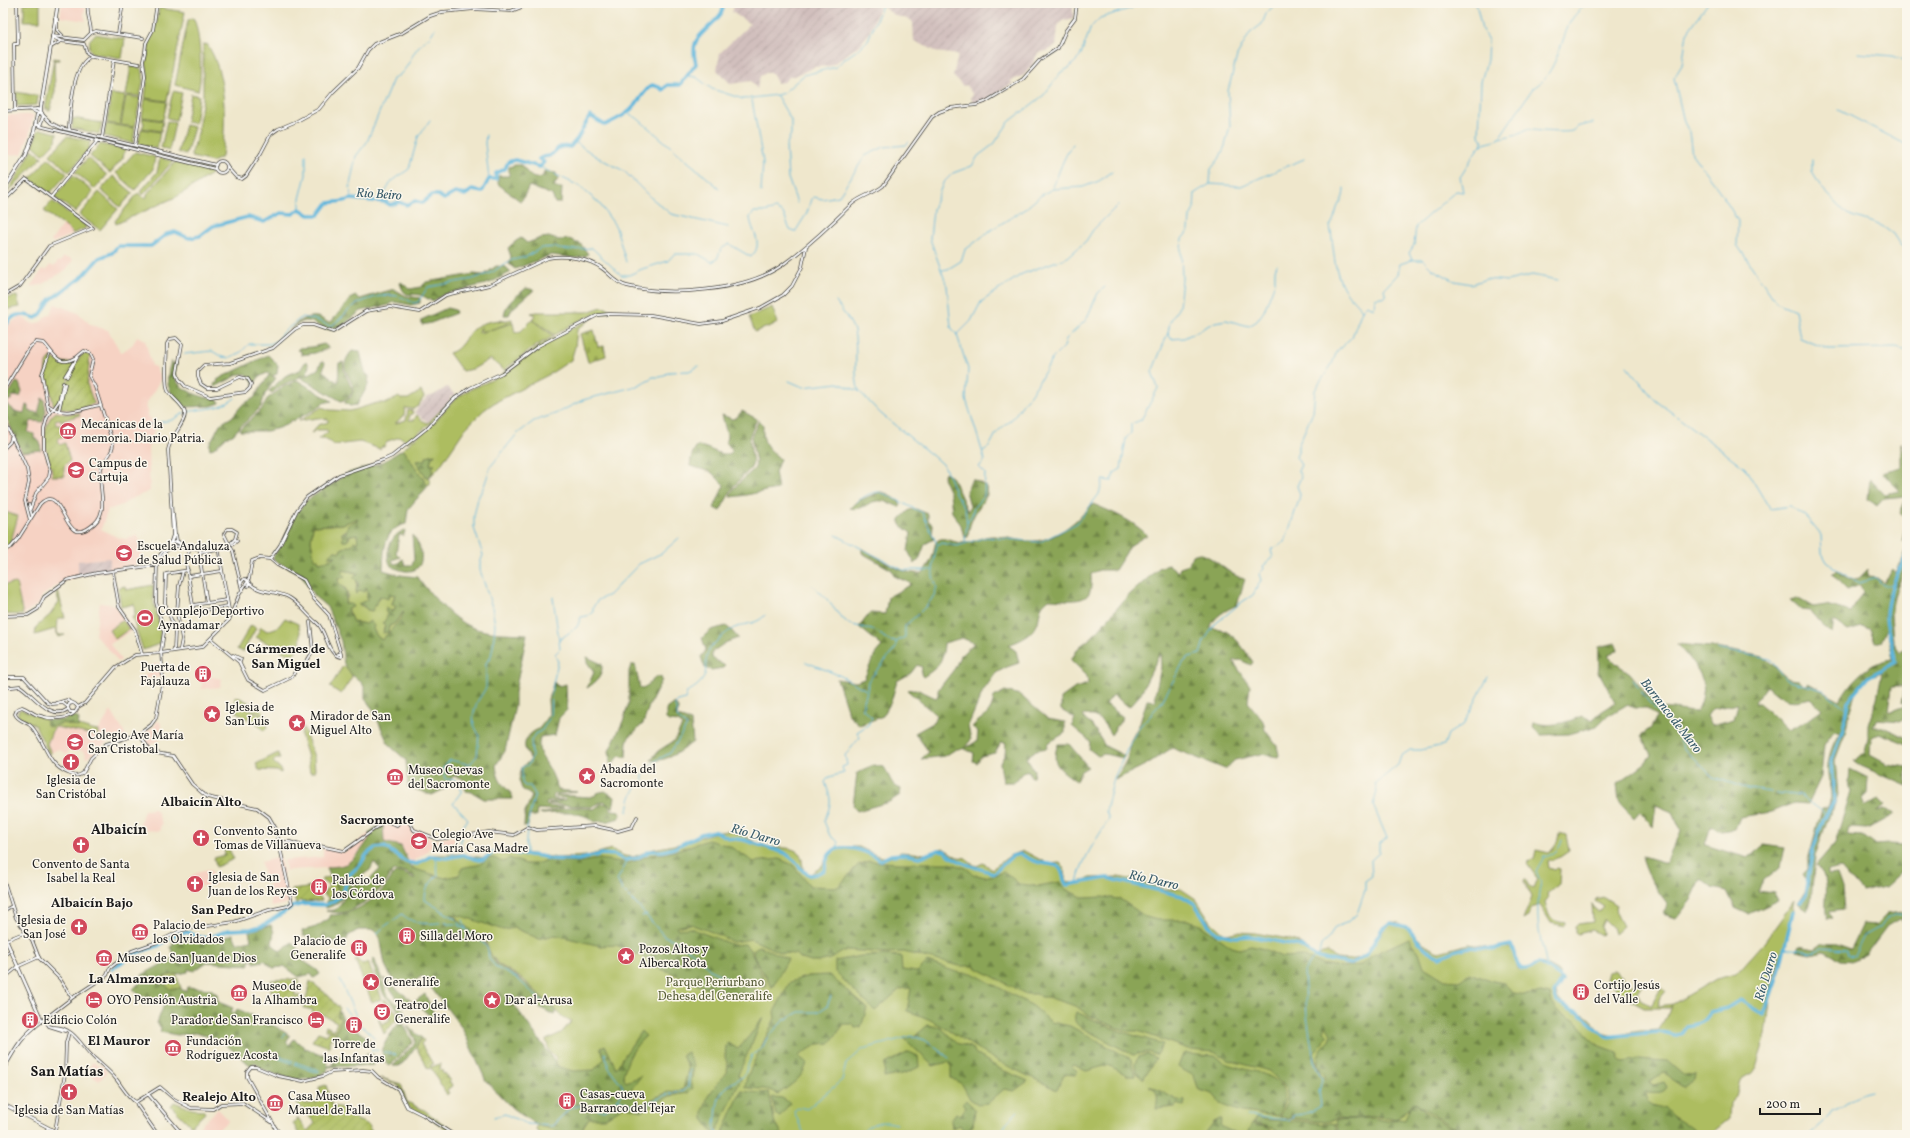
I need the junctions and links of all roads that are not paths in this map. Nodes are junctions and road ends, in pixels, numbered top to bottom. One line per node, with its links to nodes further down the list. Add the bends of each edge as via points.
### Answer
1 (17, 3): 30 (street, via 18,44 14,44)
2 (58, 3): 8 (main road)
3 (88, 3): 9 (street, via 87,14)
4 (123, 3): 12 (street)
5 (157, 3): 13 (street)
6 (532, 3): 44 (street, via 511,11 474,9 442,12 374,44 365,54 360,66 319,108 298,121 274,131 246,176 239,179)
7 (1078, 3): 50 (street, via 1075,18 1058,48 1040,60 1023,79 991,99 976,105 950,108 932,117 883,186 851,204)
8 (55, 18): 14 (main road); 15 (street, via 57,30)
9 (91, 26): 10 (street); 11 (street)
10 (96, 31): 11 (street); 12 (street)
11 (91, 33): 17 (street)
12 (118, 34): 16 (street)
13 (150, 35): 16 (street); 19 (street)
14 (52, 36): 15 (street); 18 (street); 21 (main road)
15 (63, 36): 17 (street)
16 (143, 38): 19 (street)
17 (83, 40): 20 (street); 20 (street)
18 (61, 41): 20 (street); 21 (street)
19 (146, 43): 26 (street)
20 (82, 44): 22 (street)
21 (50, 47): 29 (main road)
22 (87, 53): 23 (street); 24 (street)
23 (92, 56): 24 (street); 25 (street)
24 (86, 59): 34 (street, via 77,72)
25 (114, 60): 27 (street); 37 (street)
26 (143, 61): 27 (street); 28 (street)
27 (139, 64): 28 (street)
28 (144, 69): 39 (street, via 146,76)
29 (41, 106): 32 (main road); 32 (main road)
30 (15, 110): 31 (street); 32 (street)
31 (3, 111)
32 (39, 112): 33 (main road); 33 (main road); 35 (street, via 53,125)
33 (37, 126): 38 (street); 45 (main road, via 26,155)
34 (69, 127): 35 (street); 36 (street)
35 (66, 130): 36 (street)
36 (70, 130): 37 (street)
37 (102, 138): 39 (street)
38 (98, 140): 42 (street); 46 (street)
39 (135, 146): 40 (street)
40 (216, 164): 41 (street, via 224,162); 42 (street)
41 (227, 167): 43 (street); 44 (street)
42 (215, 169): 43 (street, via 219,173)
43 (225, 172): 44 (street)
44 (232, 173)
45 (3, 191)
46 (51, 197): 47 (street, via 26,179); 48 (street)
47 (3, 202)
48 (88, 225): 49 (street); 49 (street, via 93,228)
49 (86, 231): 51 (street, via 49,246 20,286)
50 (806, 246): 71 (street, via 769,272 723,286 683,292 627,286 591,262 548,258 489,285 446,295 420,312 390,307 366,311 332,332 314,324 303,325 273,348 230,363 204,365 198,371 201,384 207,388 217,388 240,377 246,378 250,381 250,387 246,392 218,396 203,394 185,386 177,373 182,344 176,338 170,339 167,344 166,385 184,409 185,415 169,446); 81 (street, via 802,267 792,286 783,295 760,308 722,321 701,324 651,315 598,315 538,346 502,373 459,395 426,429 392,456 339,475 307,497)
51 (3, 296)
52 (50, 352): 53 (street, via 64,361); 55 (street, via 42,342 33,344); 56 (street, via 42,374)
53 (78, 356): 54 (street); 57 (street, via 84,351 92,354 90,376)
54 (66, 377)
55 (3, 391)
56 (47, 404): 58 (street); 60 (street)
57 (100, 404): 59 (street, via 76,411); 69 (street, via 113,444 102,468 103,507 100,517 89,528 76,532 68,525 57,503 50,500 42,502)
58 (55, 409): 59 (street); 59 (street, via 64,383); 60 (street)
59 (59, 410)
60 (51, 413): 66 (street, via 45,423 43,437 50,477 36,493)
61 (3, 418): 62 (street)
62 (11, 436): 63 (street); 64 (street)
63 (9, 444): 64 (street); 65 (street)
64 (14, 444): 67 (street, via 24,460 28,473)
65 (3, 449)
66 (32, 502): 67 (street); 68 (street)
67 (27, 505): 68 (street); 70 (street)
68 (30, 510): 69 (street)
69 (32, 516): 70 (street)
70 (30, 520): 80 (street, via 15,543)
71 (174, 533): 72 (street); 75 (street, via 179,543); 78 (street)
72 (173, 542): 74 (street); 75 (street); 78 (street)
73 (230, 544): 73 (street, via 224,534 227,529 235,531 237,535 236,540); 77 (street); 88 (street, bridge)
74 (181, 546): 75 (street); 78 (street)
75 (188, 547): 76 (street)
76 (191, 548): 79 (street); 83 (street, via 186,558)
77 (218, 548): 79 (street); 84 (street)
78 (165, 550): 82 (street)
79 (200, 550): 87 (street)
80 (3, 551)
81 (270, 558): 90 (street, via 253,560); 99 (street, via 304,580 314,599 329,615 341,650 339,654 329,647 323,629)
82 (157, 564): 86 (street); 106 (street, via 156,602 164,632)
83 (188, 570): 85 (street); 89 (street)
84 (222, 570): 87 (street); 92 (street)
85 (183, 571): 104 (street, via 177,613 182,639); 105 (street, via 166,574 165,603 175,630)
86 (113, 572): 97 (street, via 67,580 44,597 38,608 28,615); 107 (street, via 119,607 135,630)
87 (202, 574): 89 (street); 93 (street)
88 (238, 574): 90 (street); 91 (street)
89 (189, 576): 94 (street)
90 (247, 581): 91 (street); 91 (street); 91 (street); 98 (street, via 252,586 291,598)
91 (243, 584): 96 (street)
92 (227, 600): 93 (street); 95 (street)
93 (207, 603): 94 (street)
94 (194, 606): 95 (street, via 194,612)
95 (228, 606): 96 (street)
96 (232, 614): 102 (street, via 226,625)
97 (3, 616)
98 (310, 618): 99 (street); 100 (street)
99 (313, 620): 100 (street)
100 (310, 622): 109 (street, via 313,649 308,661 297,668 292,677 266,690 249,681)
101 (3, 638): 103 (street)
102 (211, 639): 104 (street, via 201,648); 108 (street)
103 (3, 647)
104 (180, 650): 105 (street)
105 (174, 651): 106 (street)
106 (161, 653): 107 (street); 118 (street, via 163,679 157,715 153,723)
107 (142, 654): 114 (street, via 135,655 118,665 85,703)
108 (233, 655): 109 (street); 109 (street, via 241,659)
109 (239, 662)
110 (3, 677): 113 (street, via 24,677 45,701)
111 (3, 688): 115 (street, via 20,686 42,707 60,712)
112 (73, 703): 113 (street, via 65,700); 114 (street); 115 (street)
113 (57, 704): 115 (street, via 63,703)
114 (78, 707): 116 (street)
115 (69, 709): 116 (street); 117 (street, via 69,714)
116 (74, 712): 117 (street)
117 (64, 717): 118 (street, via 40,716 22,707 15,713 18,719 33,729 52,763 73,775 82,774 91,758 106,744)
118 (139, 734): 120 (street, via 151,752 173,756 192,784 206,796 220,802 260,810 268,815 276,828)
119 (637, 817): 120 (street, via 632,827 620,831 595,826 556,830 527,828 514,835 489,832 461,833 435,839 414,830 408,820 401,820 397,825 383,820 379,826 344,851 332,847)
120 (278, 842): 134 (street, via 291,904 234,922 182,930 132,951 110,968 108,974)
121 (3, 878): 122 (street)
122 (12, 906): 123 (street); 124 (street, via 16,918)
123 (3, 910)
124 (26, 932): 126 (street); 129 (street)
125 (3, 933): 126 (main road)
126 (5, 938): 127 (main road)
127 (11, 950): 128 (street); 130 (main road)
128 (3, 956)
129 (39, 957): 130 (street); 134 (street, via 60,979)
130 (18, 967): 132 (street); 135 (main road)
131 (3, 972): 132 (street)
132 (7, 976): 133 (street)
133 (3, 979)
134 (73, 999): 135 (street)
135 (43, 1020): 136 (street, via 49,1026); 137 (main road, via 19,1042)
136 (67, 1031): 139 (street, via 79,1039); 143 (street, via 65,1074 54,1131)
137 (3, 1070)
138 (148, 1094): 139 (street); 141 (street, via 160,1087 174,1099 190,1107 205,1109 238,1102 248,1105); 146 (street)
139 (136, 1102): 145 (street)
140 (3, 1104): 143 (street)
141 (273, 1124): 142 (street); 149 (street, via 246,1075 249,1068 255,1067 278,1076 303,1081 329,1073 371,1071 398,1088 407,1107)
142 (275, 1127): 147 (street); 148 (street)
143 (47, 1129): 144 (street)
144 (44, 1135)
145 (158, 1135)
146 (183, 1135)
147 (276, 1135)
148 (281, 1135)
149 (454, 1135)

